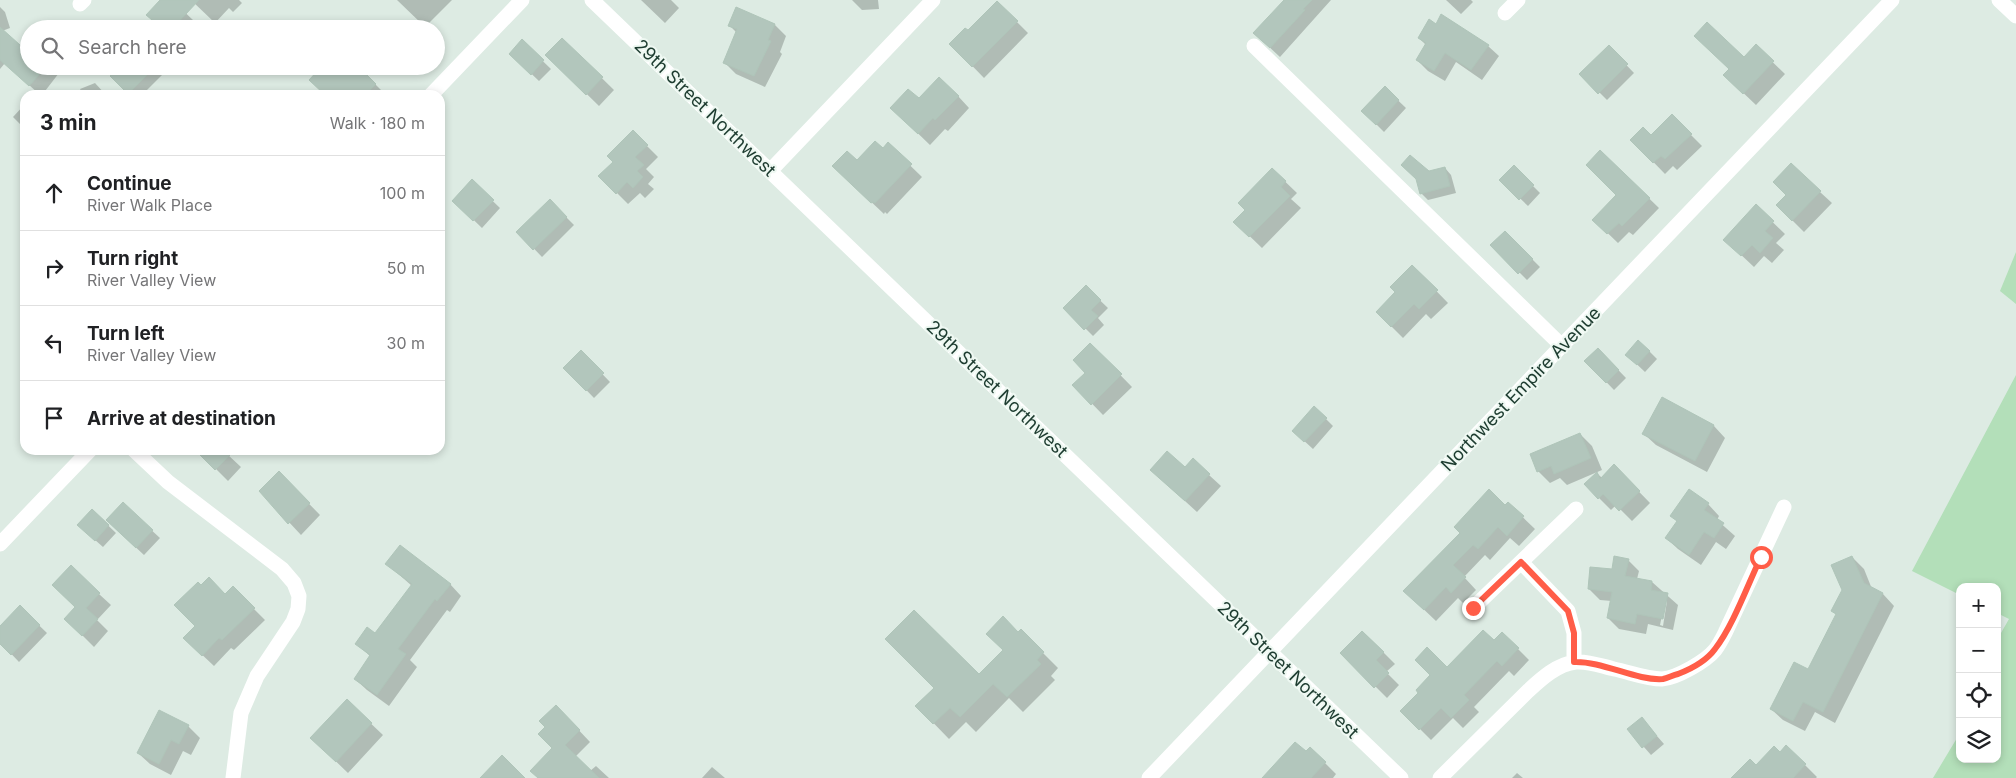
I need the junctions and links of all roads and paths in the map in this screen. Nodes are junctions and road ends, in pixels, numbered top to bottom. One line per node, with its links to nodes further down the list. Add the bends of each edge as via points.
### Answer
1 (522, 0): 10 (street)
2 (592, 0): 11 (street, 29th Street Northwest)
3 (932, 0): 11 (street)
4 (1518, 0): 7 (street)
5 (1892, 0): 12 (street, Northwest Empire Avenue)
6 (2000, 0): 8 (street)
7 (1505, 13)
8 (2016, 16)
9 (1254, 46): 12 (street)
10 (436, 90)
11 (770, 170): 20 (street, 29th Street Northwest)
12 (1562, 346): 20 (street, Northwest Empire Avenue)
13 (85, 455): 17 (street)
14 (139, 455): 22 (street, via 168,482 282,569 294,583 299,596 293,622 257,676 241,714)
15 (1784, 507): 21 (street, via 1725,634 1715,650 1699,663 1664,679)
16 (1576, 509): 18 (street)
17 (0, 544)
18 (1521, 562): 19 (street); 21 (street, via 1568,611 1574,633)
19 (1473, 608)
20 (1270, 652): 23 (street, Northwest Empire Avenue); 24 (street, 29th Street Northwest)
21 (1574, 662): 25 (street, via 1541,678)
22 (233, 778)
23 (1149, 778)
24 (1401, 778)
25 (1440, 778)

